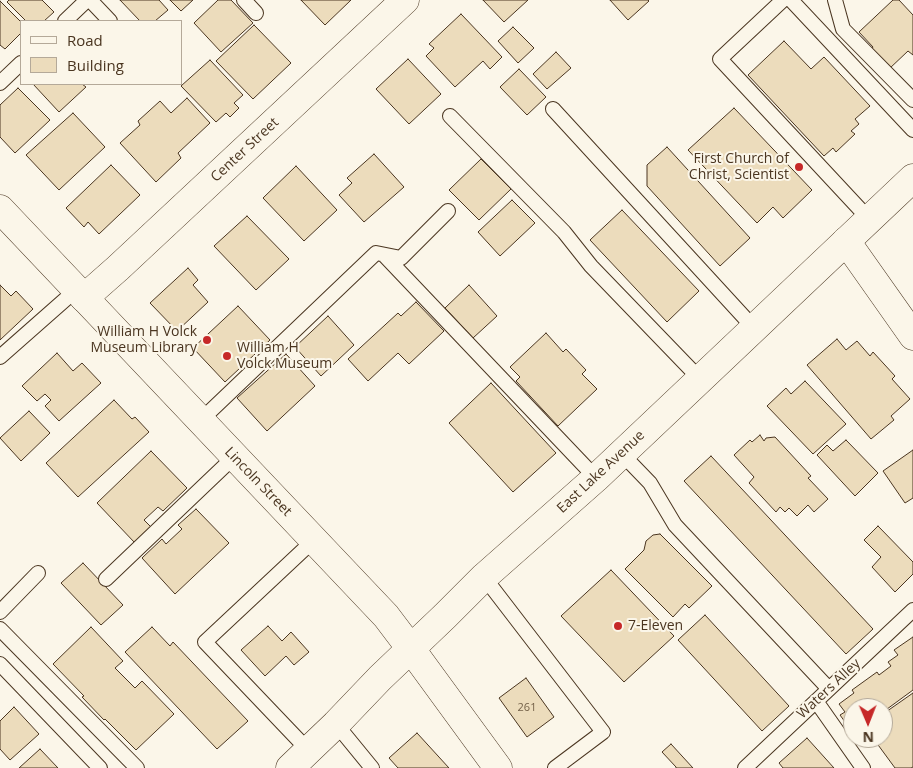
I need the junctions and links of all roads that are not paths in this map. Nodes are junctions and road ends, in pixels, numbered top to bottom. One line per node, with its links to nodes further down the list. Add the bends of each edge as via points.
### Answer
1 (89, 0): 8 (lane); 9 (lane)
2 (244, 0): 7 (lane)
3 (404, 0): 22 (main road, Center Street, via 118,268)
4 (783, 0): 19 (lane, via 720,59)
5 (791, 0): 15 (lane)
6 (835, 0): 12 (lane, via 843,29)
7 (256, 12)
8 (66, 20)
9 (109, 20)
10 (20, 64): 11 (lane)
11 (0, 83)
12 (913, 100)
13 (553, 109): 23 (lane)
14 (450, 116): 26 (lane, via 564,232 592,266)
15 (913, 130)
16 (913, 178): 19 (main road, East Lake Avenue)
17 (0, 210): 22 (main road, Lincoln Street)
18 (448, 211): 21 (lane, via 401,258)
19 (869, 219): 20 (main road, East Lake Avenue)
20 (846, 241): 23 (main road, East Lake Avenue); 24 (main road)
21 (384, 255): 27 (lane, via 376,253); 30 (lane)
22 (80, 294): 25 (lane); 27 (main road, Lincoln Street)
23 (754, 328): 26 (main road, East Lake Avenue)
24 (913, 336)
25 (0, 358)
26 (700, 379): 28 (main road, East Lake Avenue)
27 (200, 421): 29 (main road, Lincoln Street)
28 (622, 454): 30 (main road, East Lake Avenue); 40 (lane, via 650,483 675,525)
29 (234, 457): 31 (main road, Lincoln Street); 34 (lane)
30 (596, 478): 33 (main road, East Lake Avenue)
31 (314, 540): 38 (main road, Lincoln Street, via 386,616); 43 (lane, via 205,642)
32 (38, 573): 36 (lane)
33 (484, 577): 38 (main road, East Lake Avenue); 48 (lane, via 603,732)
34 (106, 579)
35 (913, 610): 40 (lane, Waters Alley)
36 (0, 612)
37 (0, 629): 45 (lane)
38 (411, 649): 42 (main road, East Lake Avenue); 47 (main road, Lincoln Street)
39 (0, 664): 44 (lane)
40 (829, 689): 41 (lane, Waters Alley)
41 (816, 701): 49 (lane, Waters Alley); 50 (lane)
42 (336, 724): 43 (main road, East Lake Avenue); 46 (lane)
43 (303, 759)
44 (100, 768)
45 (138, 768)
46 (372, 768)
47 (498, 768)
48 (555, 768)
49 (745, 768)
50 (863, 768)

